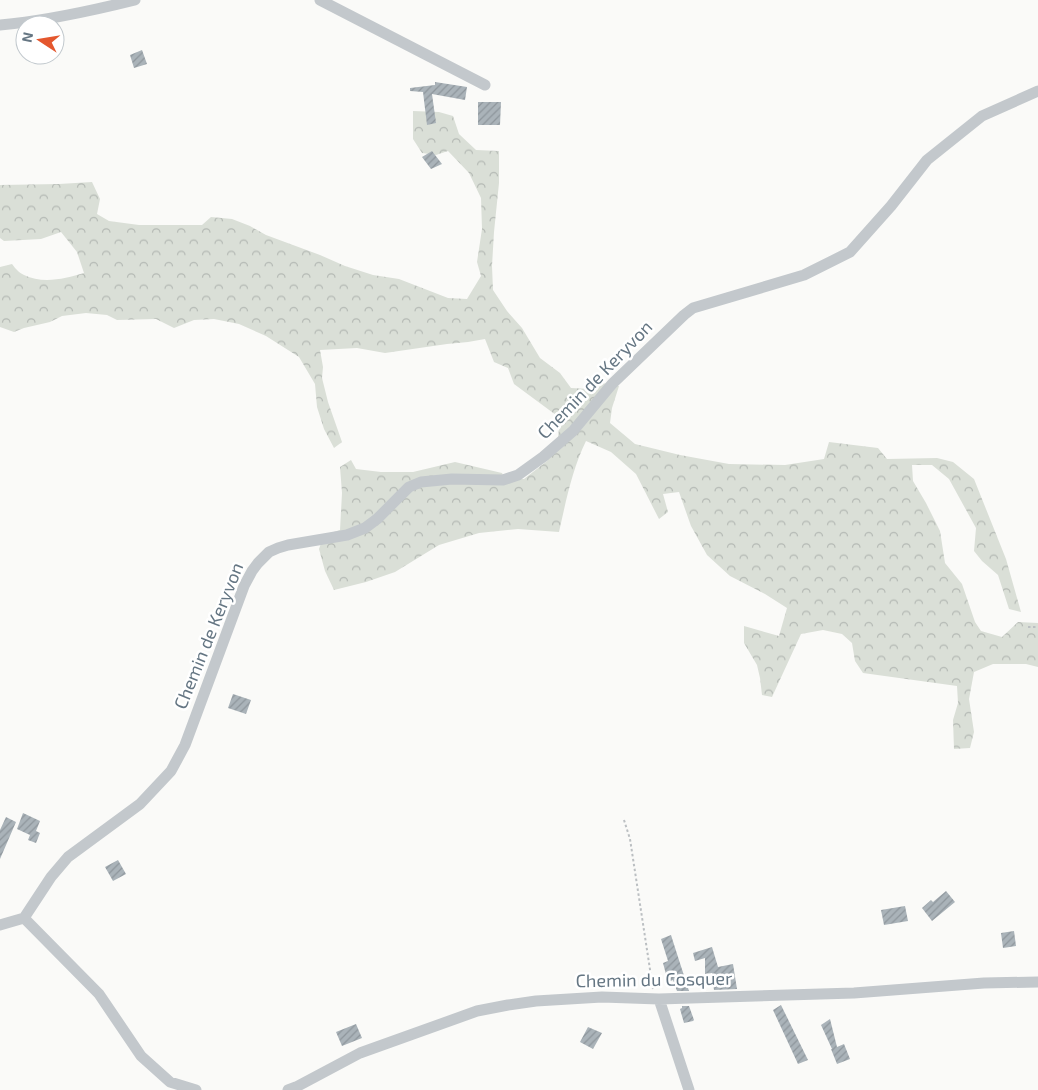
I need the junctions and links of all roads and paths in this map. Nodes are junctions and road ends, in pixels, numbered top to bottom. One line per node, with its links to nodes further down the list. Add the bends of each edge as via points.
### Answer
1 (135, 0): 3 (street, via 55,17)
2 (320, 0): 4 (street)
3 (0, 24)
4 (485, 85)
5 (1038, 91): 9 (street, Chemin de Keryvon, via 982,116 927,160 892,206 850,252 804,275 693,308 612,384 573,431 518,475 503,480 421,482 409,487 365,528 269,552 244,586 185,745 171,771 140,804 68,857 51,876)
6 (1028, 627): 7 (path)
7 (1038, 627)
8 (624, 820): 12 (path, via 630,838)
9 (24, 918): 10 (street); 13 (street, via 99,994 141,1056 170,1082)
10 (0, 925)
11 (1038, 982): 12 (street, Chemin du Cosquer, via 854,993)
12 (657, 999): 14 (street, Chemin du Cosquer, via 536,1001 477,1011 360,1053); 15 (street)
13 (196, 1090)
14 (288, 1090)
15 (689, 1090)

